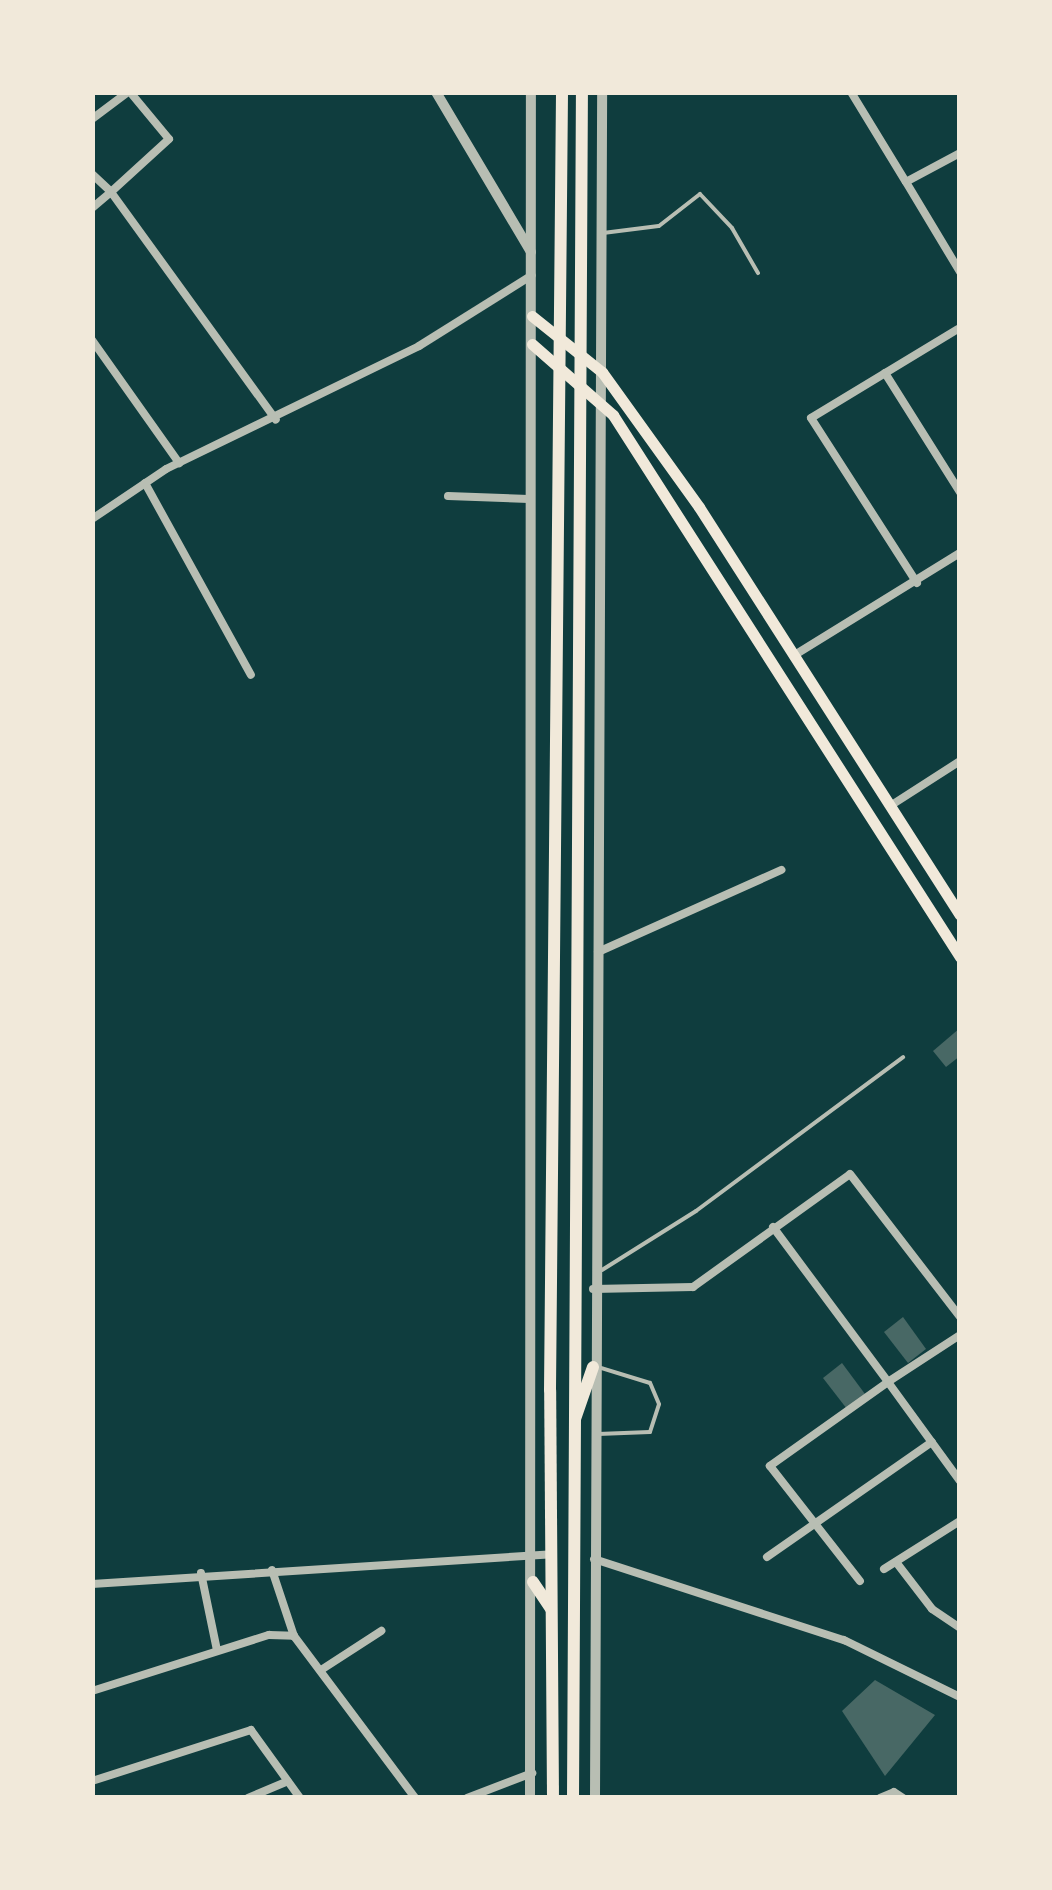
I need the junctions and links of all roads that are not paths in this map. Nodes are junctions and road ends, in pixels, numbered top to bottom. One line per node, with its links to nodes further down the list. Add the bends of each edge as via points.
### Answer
1 (129, 92): 8 (street); 12 (street, via 169,139)
2 (436, 92): 15 (street)
3 (530, 92): 15 (street)
4 (562, 92): 57 (highway)
5 (582, 92): 51 (highway)
6 (602, 92): 14 (street)
7 (852, 92): 11 (street)
8 (92, 120)
9 (960, 152): 11 (street)
10 (92, 174): 12 (street)
11 (906, 182): 16 (street)
12 (111, 192): 13 (street); 26 (street)
13 (92, 208)
14 (603, 233): 17 (lane, via 658,226 700,194 732,228); 23 (street)
15 (531, 253): 18 (street)
16 (960, 272)
17 (758, 273)
18 (532, 276): 19 (street); 26 (street, via 419,346)
19 (532, 316): 22 (street); 23 (main road)
20 (959, 329): 24 (street)
21 (92, 340): 27 (street)
22 (532, 344): 25 (main road); 31 (street)
23 (602, 372): 25 (street); 35 (main road, via 699,507)
24 (885, 373): 29 (street); 34 (street, via 810,418)
25 (602, 403): 41 (street); 42 (main road)
26 (276, 420): 27 (street)
27 (179, 463): 28 (street)
28 (145, 482): 32 (street); 36 (street)
29 (960, 492)
30 (448, 496): 31 (street)
31 (529, 499): 58 (street)
32 (92, 519)
33 (960, 553): 34 (street)
34 (917, 583): 35 (street)
35 (793, 656): 38 (main road)
36 (252, 675)
37 (960, 762): 38 (street)
38 (890, 806): 40 (main road)
39 (781, 870): 41 (street)
40 (960, 915)
41 (598, 952): 45 (street)
42 (960, 957)
43 (902, 1056): 45 (lane, via 696,1211)
44 (773, 1227): 46 (street, via 693,1287); 47 (street, via 842,1174 859,1178); 50 (street)
45 (593, 1274): 46 (street)
46 (593, 1289): 49 (street)
47 (960, 1318)
48 (960, 1335): 50 (street)
49 (593, 1367): 51 (highway); 52 (street); 52 (lane, via 650,1383 659,1404 650,1432)
50 (888, 1382): 53 (street); 56 (street, via 770,1466)
51 (571, 1431): 85 (highway)
52 (593, 1434): 60 (street)
53 (932, 1442): 54 (street); 56 (street)
54 (960, 1480)
55 (960, 1521): 61 (street)
56 (814, 1523): 59 (street); 65 (street)
57 (552, 1554): 58 (street); 68 (highway)
58 (532, 1556): 62 (street); 66 (street)
59 (767, 1557)
60 (594, 1560): 75 (street, via 844,1640); 86 (street)
61 (896, 1562): 63 (street); 69 (street, via 932,1610)
62 (272, 1570): 64 (street); 71 (street)
63 (884, 1570)
64 (201, 1573): 67 (street); 72 (street)
65 (860, 1581)
66 (533, 1582): 68 (highway); 76 (street)
67 (92, 1584)
68 (553, 1612): 84 (highway)
69 (960, 1628)
70 (382, 1631): 73 (street)
71 (294, 1636): 72 (street, via 269,1635); 73 (street)
72 (217, 1650): 74 (street)
73 (321, 1670): 81 (street)
74 (92, 1691)
75 (960, 1698)
76 (532, 1773): 82 (street); 83 (street)
77 (93, 1780): 78 (street, via 250,1730)
78 (288, 1781): 79 (street); 80 (street)
79 (248, 1798)
80 (300, 1798)
81 (415, 1798)
82 (467, 1798)
83 (530, 1798)
84 (553, 1798)
85 (573, 1798)
86 (595, 1798)
87 (880, 1798): 88 (street, via 894,1792)
88 (903, 1798)

